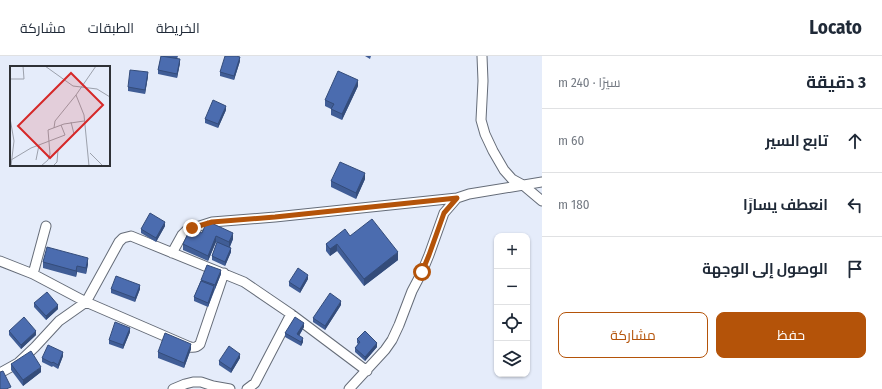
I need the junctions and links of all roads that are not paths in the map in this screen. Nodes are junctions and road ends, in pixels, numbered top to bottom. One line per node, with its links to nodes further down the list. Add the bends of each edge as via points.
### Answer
1 (482, 56): 3 (street, via 481,120 485,134 504,170)
2 (542, 182): 3 (street)
3 (524, 185): 4 (street); 5 (street)
4 (457, 198): 7 (street, via 212,222 186,230); 13 (street, via 444,213 429,255 392,340)
5 (542, 201)
6 (46, 226): 10 (street)
7 (172, 252): 9 (street); 11 (street, via 132,236 123,238)
8 (2, 265): 10 (street)
9 (224, 273): 11 (street, via 200,344 196,348); 12 (street, via 244,282)
10 (32, 274): 11 (street)
11 (86, 302): 14 (street, via 59,321 18,363)
12 (291, 314): 13 (street); 17 (street, via 255,383)
13 (367, 371): 18 (street)
14 (0, 373)
15 (172, 389): 16 (street, via 201,382)
16 (230, 389)
17 (247, 389)
18 (350, 389)

